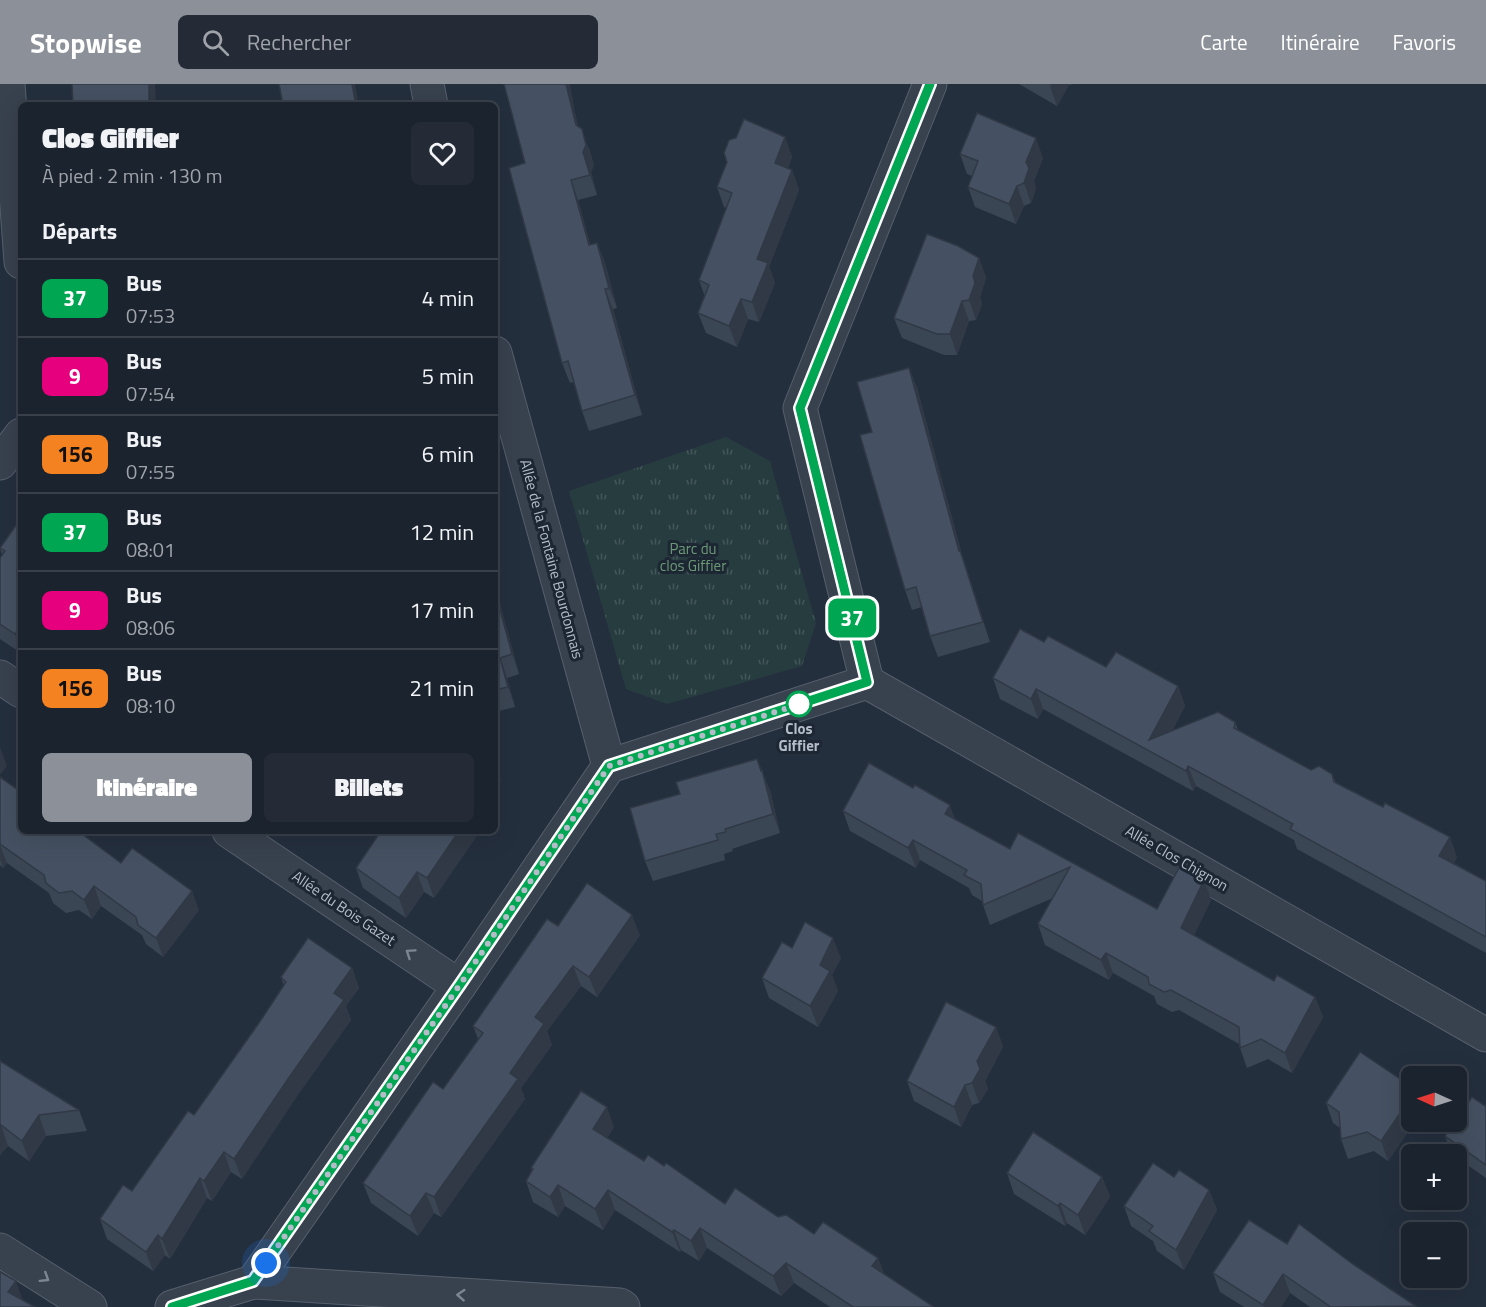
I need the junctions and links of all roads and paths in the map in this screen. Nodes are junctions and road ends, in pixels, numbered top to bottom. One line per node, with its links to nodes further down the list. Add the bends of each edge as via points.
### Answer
1 (8, 84): 5 (street)
2 (427, 84): 4 (street)
3 (930, 84): 10 (street, via 800,408)
4 (430, 102)
5 (18, 221)
6 (498, 364): 12 (street, Allée de la Fontaine Bourdonnais)
7 (18, 439): 8 (street)
8 (0, 463)
9 (0, 677): 11 (street)
10 (867, 682): 12 (street); 15 (street, Allée Clos Chignon)
11 (18, 689)
12 (609, 766): 14 (street)
13 (233, 834): 14 (street, Allée du Bois Gazet, one-way to 13)
14 (459, 986): 17 (street)
15 (1486, 1035)
16 (0, 1250): 18 (street, one-way to 18)
17 (253, 1281): 19 (street); 20 (street, one-way to 17)
18 (90, 1307)
19 (172, 1307)
20 (623, 1307)

